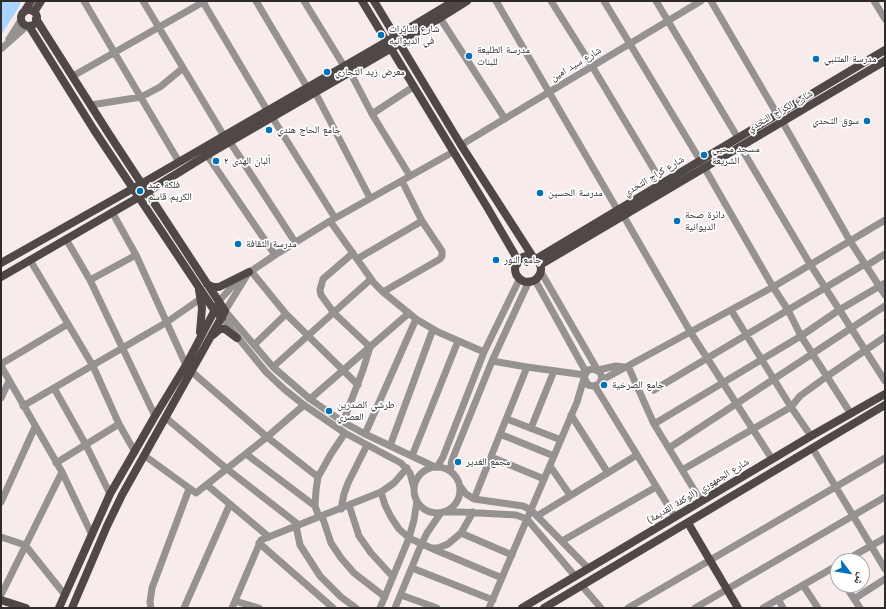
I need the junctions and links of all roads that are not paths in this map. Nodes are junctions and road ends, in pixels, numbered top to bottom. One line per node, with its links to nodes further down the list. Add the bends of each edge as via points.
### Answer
1 (31, 1): 19 (main road)
2 (41, 1): 20 (main road)
3 (84, 1): 31 (street)
4 (143, 1): 25 (street)
5 (256, 1): 37 (street)
6 (304, 1): 35 (street)
7 (362, 1): 28 (main road)
8 (375, 1): 26 (main road)
9 (454, 1): 26 (main road)
10 (467, 1): 21 (main road)
11 (496, 1): 40 (street)
12 (551, 1): 33 (street)
13 (604, 1): 27 (street)
14 (656, 1): 23 (street)
15 (701, 1): 23 (street, شارع سيد امين)
16 (711, 1): 45 (street)
17 (874, 1): 22 (street)
18 (204, 2): 25 (street); 43 (street)
19 (24, 12): 20 (main road, via 29,10); 24 (main road, via 21,16)
20 (35, 16): 24 (main road, via 34,24); 36 (main road)
21 (440, 18): 26 (main road); 46 (street)
22 (885, 19)
23 (668, 21): 27 (street, شارع سيد امين); 48 (street)
24 (26, 24): 29 (street); 58 (main road)
25 (159, 28): 31 (street); 34 (street)
26 (398, 40): 28 (main road); 49 (main road)
27 (630, 44): 33 (street, شارع سيد امين); 53 (street)
28 (388, 46): 35 (main road); 38 (main road)
29 (3, 47)
30 (885, 50): 45 (main road, شارع كراج التحدي)
31 (114, 52): 36 (street); 41 (street)
32 (885, 61): 45 (main road, شارع الكراج التحدي)
33 (592, 66): 40 (street, شارع سيد امين); 56 (street)
34 (183, 68): 41 (street, via 160,87); 47 (street)
35 (347, 69): 37 (main road); 39 (main road); 44 (street)
36 (73, 76): 42 (main road)
37 (307, 87): 43 (main road)
38 (414, 87): 44 (street); 50 (main road)
39 (315, 92): 43 (main road); 61 (street)
40 (550, 92): 46 (street, شارع سيد امين); 63 (street)
41 (140, 97): 42 (street); 52 (street)
42 (91, 105): 57 (main road)
43 (269, 114): 47 (main road); 64 (street)
44 (372, 114): 54 (street)
45 (779, 118): 48 (main road, شارع كراج التحدي); 68 (street)
46 (505, 119): 49 (street, شارع سيد امين)
47 (227, 139): 51 (main road); 52 (main road); 69 (street)
48 (739, 142): 53 (main road, شارع كراج التحدي); 78 (street)
49 (461, 145): 76 (main road)
50 (453, 152): 54 (street); 77 (main road, via 515,255)
51 (207, 155): 59 (main road); 72 (street)
52 (179, 162): 57 (main road)
53 (702, 164): 56 (main road, شارع كراج التحدي); 63 (main road); 88 (street)
54 (410, 176): 55 (street)
55 (402, 181): 61 (street); 65 (street)
56 (662, 183): 63 (main road, شارع كراج التحدي)
57 (141, 184): 58 (main road); 59 (main road)
58 (133, 189): 60 (main road); 75 (main road)
59 (147, 192): 60 (main road); 86 (main road)
60 (139, 197): 62 (main road); 92 (main road, via 196,282)
61 (370, 198): 64 (street)
62 (112, 212): 67 (main road); 71 (street)
63 (620, 212): 76 (main road); 108 (street)
64 (332, 220): 69 (street); 73 (street)
65 (422, 220): 73 (street); 90 (street, via 442,251 442,256)
66 (885, 220): 68 (street)
67 (66, 239): 74 (main road); 84 (street)
68 (850, 241): 78 (street); 79 (street)
69 (295, 242): 72 (street)
70 (885, 254): 79 (street)
71 (136, 255): 84 (street); 104 (street)
72 (275, 255): 80 (street)
73 (355, 256): 83 (street); 99 (street, via 323,279 320,284 321,295)
74 (30, 260): 81 (main road); 105 (street)
75 (1, 263)
76 (538, 263): 77 (main road, via 529,256 522,258); 85 (main road); 132 (street)
77 (517, 264): 82 (main road, via 516,272)
78 (810, 264): 88 (street); 89 (street)
79 (865, 265): 87 (street); 89 (street)
80 (250, 271): 86 (main road, via 219,287); 93 (street); 101 (street); 102 (street)
81 (1, 277)
82 (520, 278): 85 (main road); 121 (street)
83 (371, 279): 90 (street); 99 (street)
84 (90, 280): 119 (street)
85 (532, 280): 125 (street); 135 (street)
86 (207, 284): 93 (main road)
87 (882, 285): 91 (street); 98 (street)
88 (773, 287): 96 (street); 97 (street)
89 (825, 288): 97 (street); 98 (street)
90 (383, 292): 100 (street)
91 (885, 296)
92 (203, 297): 95 (main road); 104 (street); 116 (main road, via 202,326)
93 (219, 301): 95 (main road); 101 (main road)
94 (885, 306): 107 (street)
95 (214, 310): 101 (main road); 116 (main road)
96 (731, 310): 108 (street); 109 (street)
97 (788, 310): 109 (street); 110 (street)
98 (839, 310): 107 (street); 110 (street)
99 (334, 313): 111 (street); 118 (street)
100 (409, 313): 103 (street); 118 (street)
101 (223, 314): 113 (main road); 114 (street); 117 (street)
102 (286, 314): 111 (street); 117 (street)
103 (416, 319): 106 (street); 167 (street)
104 (168, 322): 119 (street); 131 (street)
105 (68, 324): 126 (street); 127 (street)
106 (433, 329): 115 (street); 174 (street)
107 (851, 329): 120 (street); 122 (street)
108 (691, 332): 123 (street); 129 (street)
109 (747, 335): 123 (street); 124 (street)
110 (801, 336): 122 (street); 124 (street)
111 (307, 337): 128 (street); 133 (street)
112 (885, 337): 120 (street)
113 (210, 338): 114 (main road, via 220,329 225,329); 131 (main road)
114 (237, 338): 150 (street, via 266,372)
115 (458, 341): 121 (street); 181 (street)
116 (197, 345): 131 (main road)
117 (254, 345): 128 (street)
118 (370, 347): 133 (street); 142 (street)
119 (123, 348): 127 (street); 157 (street)
120 (865, 350): 136 (street); 140 (street)
121 (484, 352): 188 (street, via 443,457)
122 (812, 354): 136 (street); 137 (street)
123 (707, 359): 141 (street); 145 (street)
124 (762, 359): 137 (street); 141 (street)
125 (492, 361): 130 (street); 192 (street, via 452,460)
126 (1, 365): 139 (street)
127 (92, 366): 144 (street); 161 (street)
128 (273, 366): 148 (street)
129 (626, 366): 132 (street); 138 (street); 162 (street)
130 (527, 367): 134 (street); 159 (street)
131 (189, 369): 157 (main road); 158 (main road); 170 (street)
132 (598, 370): 135 (street, via 591,369); 138 (street)
133 (342, 371): 142 (street); 148 (street)
134 (554, 371): 135 (street); 164 (street)
135 (585, 375): 143 (street, via 588,385); 149 (street)
136 (826, 376): 154 (street, via 800,396); 155 (street)
137 (775, 378): 151 (street); 154 (street)
138 (602, 380): 143 (street)
139 (9, 381): 147 (street); 153 (street)
140 (885, 381)
141 (722, 383): 151 (street); 162 (street)
142 (358, 385): 160 (street)
143 (594, 386): 149 (street); 179 (street)
144 (54, 388): 153 (street); 172 (street)
145 (654, 390)
146 (885, 394): 155 (main road, شارع الجمهوري (الوكفة القديمة))
147 (1, 398)
148 (310, 399): 160 (street)
149 (577, 402): 156 (street)
150 (304, 405): 166 (street); 170 (street)
151 (736, 405): 165 (street); 175 (street)
152 (885, 405): 176 (main road)
153 (23, 406): 163 (street)
154 (791, 407): 165 (street); 169 (street)
155 (851, 414): 169 (main road, شارع الجمهوري (الوكفة القديمة))
156 (571, 415): 171 (street); 194 (street)
157 (155, 416): 177 (main road)
158 (166, 418): 180 (main road); 190 (street)
159 (507, 419): 164 (street); 168 (street)
160 (343, 422): 167 (street)
161 (119, 424): 172 (street); 177 (street)
162 (654, 424): 175 (street)
163 (35, 426): 186 (street); 210 (street)
164 (531, 428): 171 (street)
165 (752, 430): 185 (street); 191 (street)
166 (345, 433): 173 (street); 195 (street)
167 (365, 434): 174 (street)
168 (500, 434): 182 (street); 183 (street)
169 (811, 436): 185 (main road, شارع الجمهوري (الوكفة القديمة))
170 (267, 437): 178 (street); 195 (street)
171 (561, 440): 182 (street)
172 (86, 445): 186 (street); 204 (street)
173 (367, 445): 189 (street); 216 (street, via 348,483)
174 (390, 446): 181 (street)
175 (668, 448): 191 (street)
176 (813, 448): 200 (street); 213 (main road)
177 (135, 452): 204 (main road)
178 (246, 454): 190 (street); 214 (street)
179 (637, 455): 194 (street); 199 (street)
180 (144, 456): 202 (street); 258 (main road, via 107,526)
181 (412, 456): 188 (street)
182 (554, 456): 187 (street)
183 (491, 457): 196 (street); 208 (street)
184 (885, 458): 200 (street)
185 (772, 459): 206 (main road, شارع الجمهوري (الوكفة القديمة))
186 (56, 463): 193 (street)
187 (550, 466): 196 (street); 205 (street)
188 (436, 467): 192 (street); 201 (street, via 427,469 420,475)
189 (407, 468): 201 (street); 203 (street, via 394,483)
190 (227, 469): 197 (street); 227 (street)
191 (682, 470): 209 (street)
192 (450, 471): 198 (street)
193 (62, 472): 230 (street); 237 (street)
194 (608, 473): 205 (street)
195 (318, 477): 214 (street)
196 (544, 480): 217 (street)
197 (207, 485): 202 (street, via 196,493); 212 (street)
198 (460, 486): 208 (street); 219 (street, via 458,500 453,508)
199 (656, 487): 223 (street); 235 (street)
200 (836, 487): 221 (street); 243 (street)
201 (414, 488): 211 (street)
202 (189, 489): 270 (street, via 152,588)
203 (381, 492): 215 (street); 233 (street, via 391,518)
204 (110, 494): 230 (main road)
205 (570, 495): 220 (street)
206 (712, 495): 209 (main road, شارع الجمهوري (الوكفة القديمة)); 213 (main road)
207 (885, 497): 221 (street)
208 (474, 499): 217 (street, via 523,506)
209 (701, 501): 223 (main road, شارع الجمهوري (الوكفة القديمة))
210 (1, 502)
211 (417, 502): 219 (street, via 426,511); 233 (street)
212 (230, 504): 232 (street); 271 (street)
213 (718, 505): 225 (main road)
214 (316, 506): 222 (street)
215 (349, 506): 216 (street); 249 (street, via 359,536)
216 (341, 509): 222 (street)
217 (531, 510): 220 (street); 224 (street)
218 (473, 512): 219 (street); 224 (street, via 516,515); 228 (street)
219 (442, 513): 238 (street)
220 (537, 516): 235 (street)
221 (853, 516): 239 (street); 254 (street)
222 (320, 517): 227 (street); 261 (street, via 331,543 341,558 354,573)
223 (674, 517): 226 (main road, شارع الجمهوري (الوكفة القديمة))
224 (527, 519): 242 (street); 248 (street)
225 (688, 523): 229 (main road); 243 (main road)
226 (662, 524): 229 (main road); 245 (main road, شارع الجمهوري (الوكفة القديمة))
227 (298, 526): 232 (street); 260 (street, via 300,545 320,576)
228 (461, 533): 240 (street, via 448,544); 242 (street)
229 (668, 534): 253 (main road)
230 (92, 535): 255 (main road)
231 (1, 537): 237 (street)
232 (269, 537): 236 (street)
233 (409, 538): 238 (street); 249 (street)
234 (885, 538): 239 (street)
235 (562, 541): 245 (street)
236 (259, 543): 265 (street); 274 (street)
237 (25, 545): 255 (street); 257 (street)
238 (421, 545): 240 (street); 244 (street)
239 (871, 546): 241 (street); 246 (street)
240 (431, 548): 250 (street)
241 (858, 553)
242 (512, 555): 250 (street)
243 (710, 561): 254 (main road); 283 (street)
244 (412, 568): 259 (street); 266 (street)
245 (588, 568): 248 (main road, شارع الجمهوري (الوكفة القديمة))
246 (885, 569)
247 (830, 572): 252 (street)
248 (575, 576): 280 (main road, شارع الجمهوري (الوكفة القديمة))
249 (393, 577): 261 (street)
250 (502, 578): 266 (street)
251 (885, 579): 263 (street)
252 (803, 585): 262 (street); 288 (street)
253 (582, 586): 281 (main road); 282 (street)
254 (727, 589): 284 (street); 285 (main road)
255 (65, 593): 258 (main road, via 69,589 74,589); 268 (main road)
256 (850, 593): 263 (street)
257 (1, 595)
258 (77, 595): 269 (main road)
259 (401, 595): 277 (street); 278 (street)
260 (343, 598): 274 (street); 275 (street)
261 (384, 598): 276 (street)
262 (778, 599): 286 (street); 287 (street)
263 (854, 599): 289 (street)
264 (1, 600): 267 (main road)
265 (235, 600): 272 (street); 273 (street)
266 (493, 600): 279 (street)
267 (26, 608)
268 (59, 608)
269 (72, 608)
270 (151, 608)
271 (184, 608)
272 (232, 608)
273 (259, 608)
274 (333, 608)
275 (356, 608)
276 (380, 608)
277 (394, 608)
278 (433, 608)
279 (489, 608)
280 (522, 608)
281 (544, 608)
282 (601, 608)
283 (628, 608)
284 (695, 608)
285 (738, 608)
286 (763, 608)
287 (783, 608)
288 (818, 608)
289 (860, 608)

